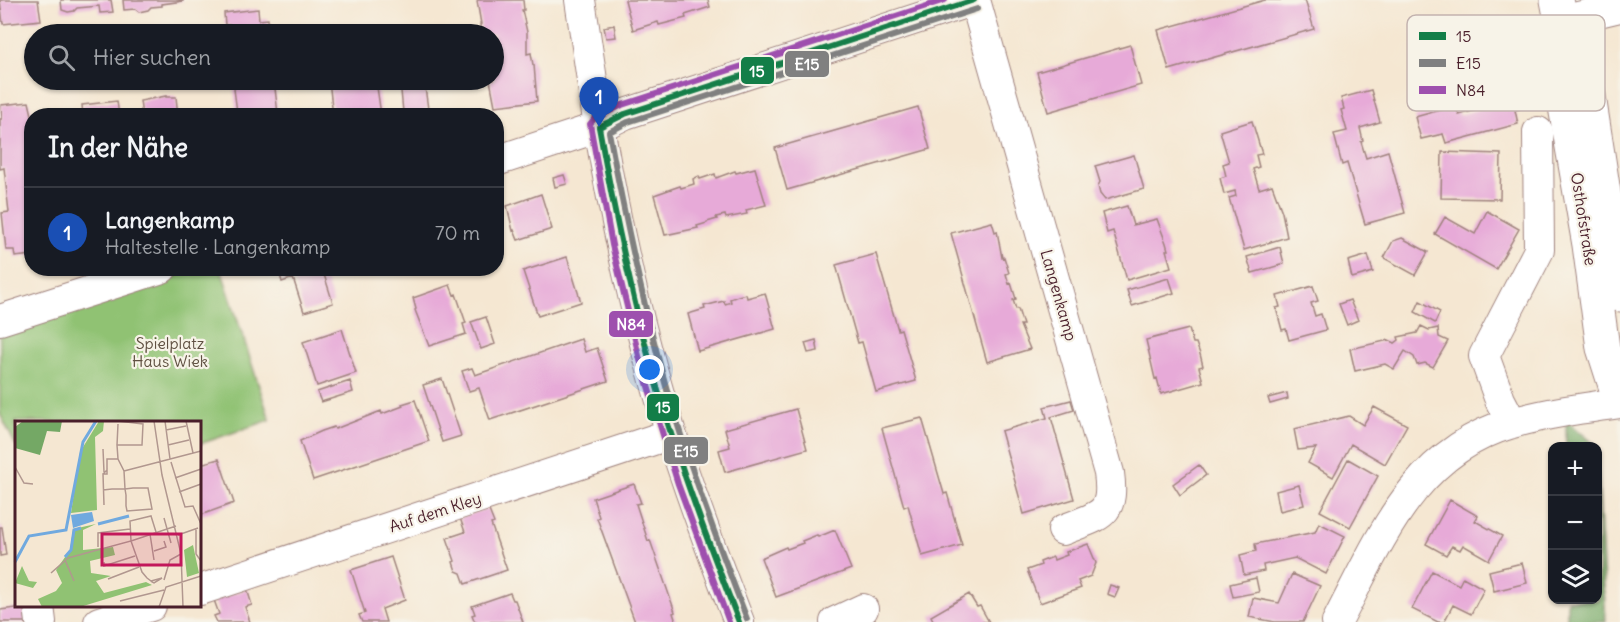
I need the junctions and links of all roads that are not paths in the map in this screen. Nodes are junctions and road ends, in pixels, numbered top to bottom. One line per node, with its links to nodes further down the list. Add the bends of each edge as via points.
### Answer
1 (580, 0): 7 (street)
2 (975, 0): 7 (street, Langenkamp, via 625,114); 16 (street, Langenkamp, via 1109,472 1111,499 1107,508 1102,514)
3 (1620, 7): 4 (street)
4 (1581, 15)
5 (1566, 111): 13 (street, Osthofstraße, via 1603,348)
6 (1591, 111): 11 (street, Osthofstraße)
7 (599, 127): 9 (street, Langenkamp); 15 (street, via 637,309)
8 (1538, 132): 14 (street, via 1539,250 1484,356)
9 (504, 158)
10 (137, 276): 12 (street)
11 (1620, 295)
12 (0, 320)
13 (1620, 402): 14 (street)
14 (1512, 423): 25 (street, via 1452,451 1423,477 1387,525)
15 (671, 434): 17 (street, Auf dem Kley); 23 (street)
16 (1063, 530)
17 (201, 590)
18 (39, 607): 21 (street)
19 (148, 607): 22 (street)
20 (862, 609): 24 (street)
21 (41, 622)
22 (99, 622)
23 (739, 622)
24 (835, 622)
25 (1337, 622)

